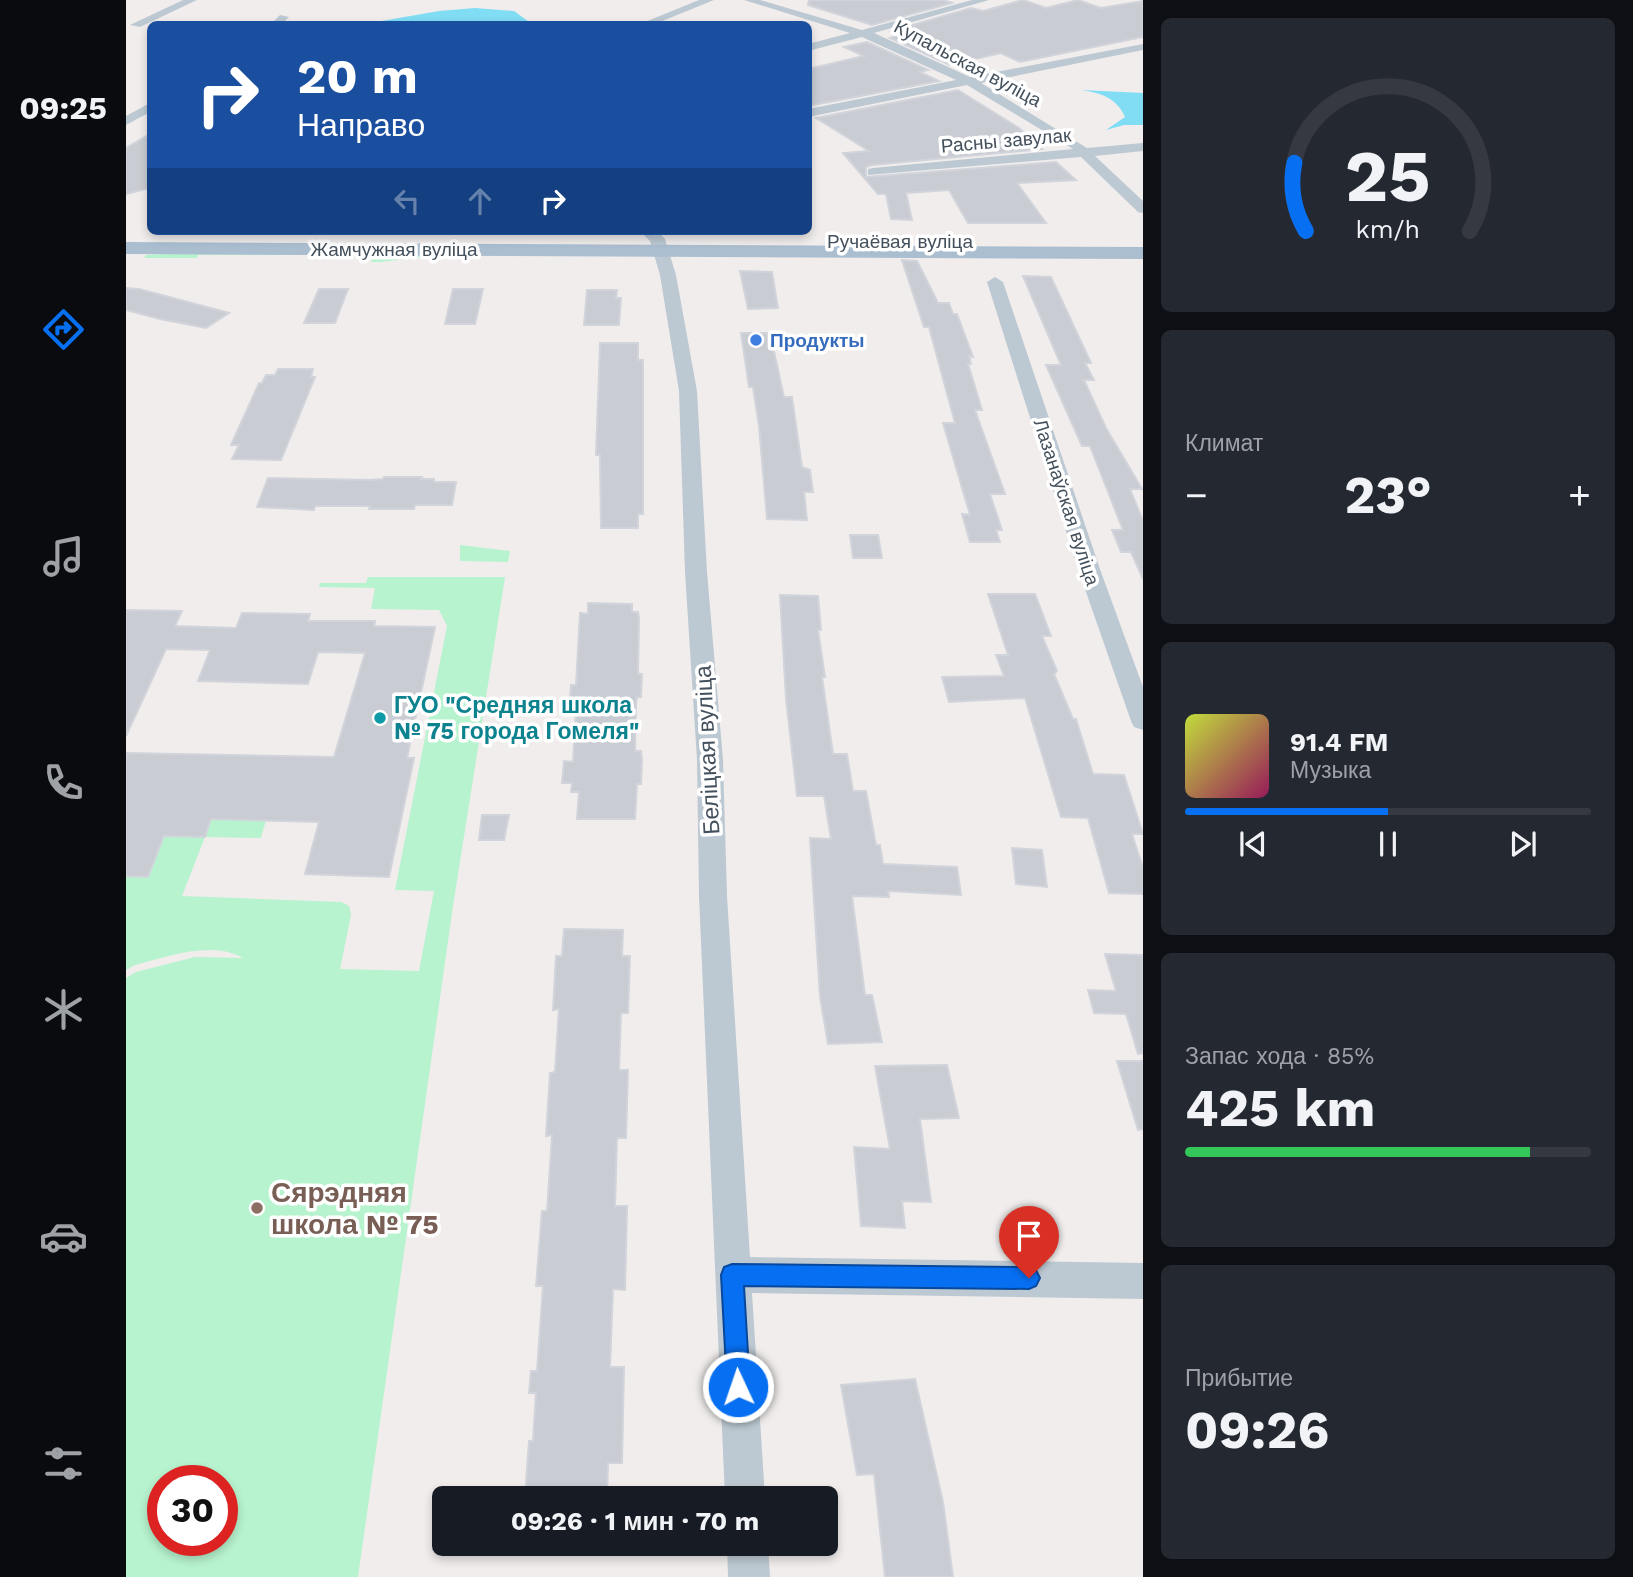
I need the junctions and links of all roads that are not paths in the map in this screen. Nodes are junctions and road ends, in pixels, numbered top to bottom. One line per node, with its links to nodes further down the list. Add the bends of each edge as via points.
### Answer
1 (192, 0): 6 (street)
2 (709, 0): 5 (street)
3 (749, 0): 7 (street, Купальская вуліца)
4 (984, 0): 7 (street)
5 (654, 21)
6 (131, 25)
7 (863, 32): 8 (street); 10 (street, Купальская вуліца)
8 (812, 47)
9 (1143, 47): 10 (street)
10 (968, 81): 14 (street); 17 (street, Купальская вуліца)
11 (147, 98): 12 (street)
12 (126, 109)
13 (147, 109): 15 (street)
14 (812, 112)
15 (126, 121)
16 (1143, 147): 17 (street, Расны завулак)
17 (1085, 153): 18 (street, Расны завулак); 19 (street, Купальская вуліца)
18 (873, 172)
19 (1143, 209)
20 (126, 237): 21 (main road, Жамчужная вуліца)
21 (656, 240): 22 (main road, Ручаёвая вуліца); 23 (main road, Жамчужная вуліца); 24 (main road, Ручаёвая вуліца); 27 (street, Беліцкая вуліца, via 668,275 688,391 710,760)
22 (1143, 243)
23 (126, 248)
24 (1143, 253)
25 (995, 282): 26 (street, Лазанаўская вуліца)
26 (1143, 721)
27 (732, 1275): 28 (street); 29 (street, Беліцкая вуліца)
28 (1143, 1281)
29 (744, 1486)
30 (748, 1556): 31 (street)
31 (749, 1577)

